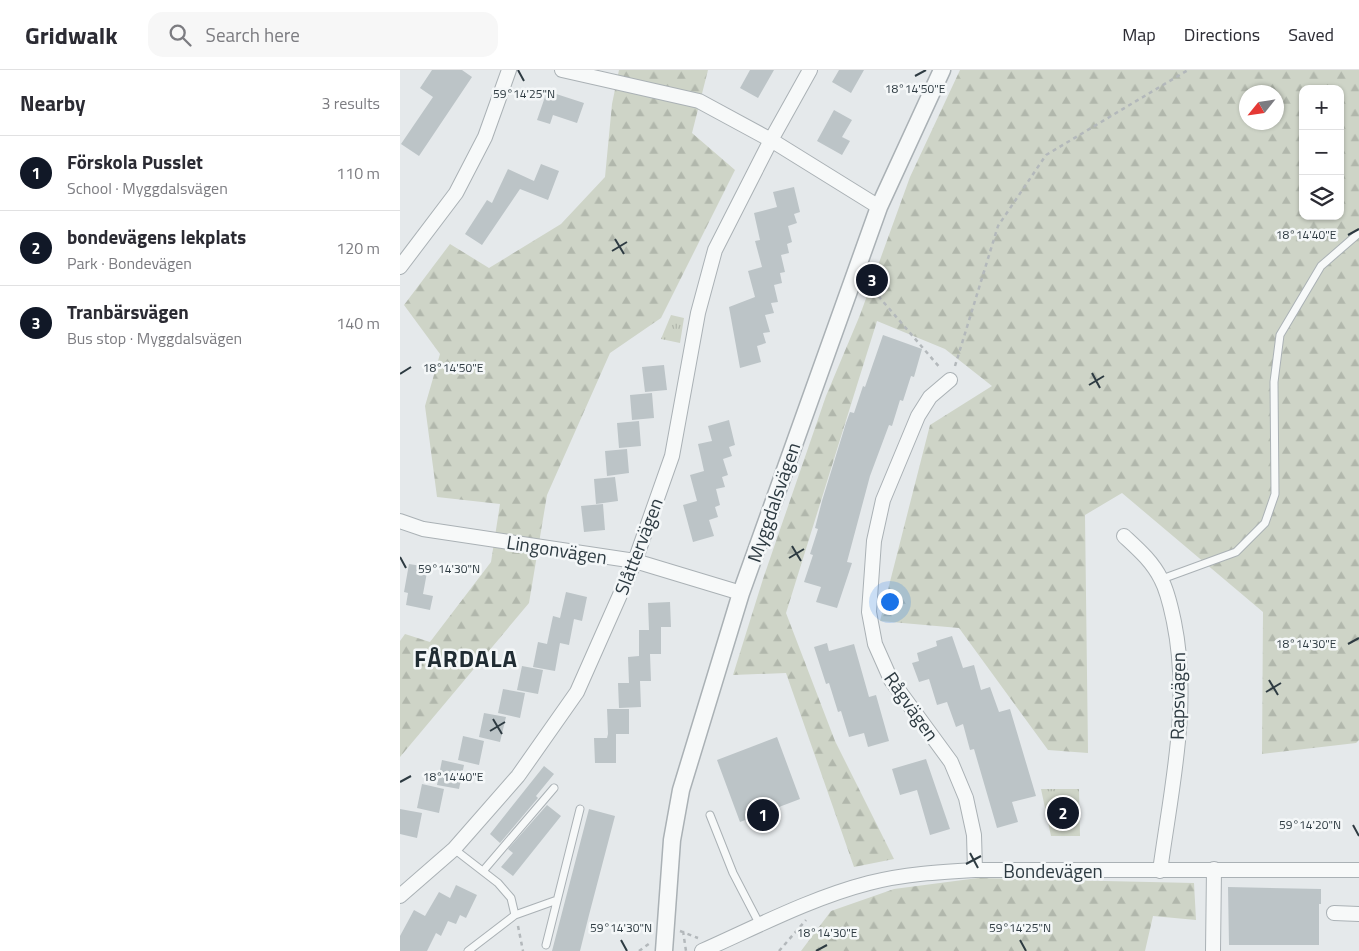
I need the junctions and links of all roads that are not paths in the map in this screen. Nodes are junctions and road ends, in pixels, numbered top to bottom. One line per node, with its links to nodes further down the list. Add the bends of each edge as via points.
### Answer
1 (509, 70): 8 (street, via 485,138 456,193)
2 (562, 70): 5 (street, via 699,101)
3 (810, 70): 5 (street, Slåttervägen)
4 (942, 70): 6 (street, Myggdalsvägen)
5 (771, 140): 6 (street); 12 (street, Slåttervägen, via 715,250 698,313 672,456)
6 (879, 207): 14 (street, Myggdalsvägen)
7 (1359, 233): 13 (lane, via 1320,266 1280,335 1274,382 1275,494 1265,524 1236,552)
8 (400, 266)
9 (950, 380): 20 (street, Rågvägen, via 930,397 918,416 882,500 874,541 869,612 875,644 891,680 951,762 966,798 974,835)
10 (400, 521): 12 (street, Lingonvägen, via 423,529)
11 (1124, 536): 13 (street, Rapsvägen, via 1145,555)
12 (635, 561): 14 (street, Lingonvägen); 18 (street, Slåttervägen, via 577,692 518,776)
13 (1162, 579): 23 (street, Rapsvägen, via 1178,639 1182,678 1181,719)
14 (740, 593): 32 (street, Myggdalsvägen, via 681,790 672,840)
15 (554, 788): 22 (lane)
16 (580, 809): 25 (lane)
17 (710, 815): 29 (lane, via 733,873)
18 (454, 849): 22 (lane); 24 (street, Slåttervägen)
19 (1214, 869): 21 (street, Bondevägen); 23 (street, Bondevägen); 34 (street)
20 (975, 870): 23 (street, Bondevägen); 29 (street, Bondevägen, via 915,874 868,883)
21 (1359, 870)
22 (484, 871): 28 (lane, via 511,898)
23 (1160, 871)
24 (400, 896)
25 (557, 900): 28 (lane); 30 (lane)
26 (1334, 912): 27 (street)
27 (1359, 914)
28 (515, 915): 31 (lane)
29 (760, 925): 33 (street, Bondevägen)
30 (546, 945)
31 (468, 951)
32 (664, 951)
33 (702, 951)
34 (1213, 951)

